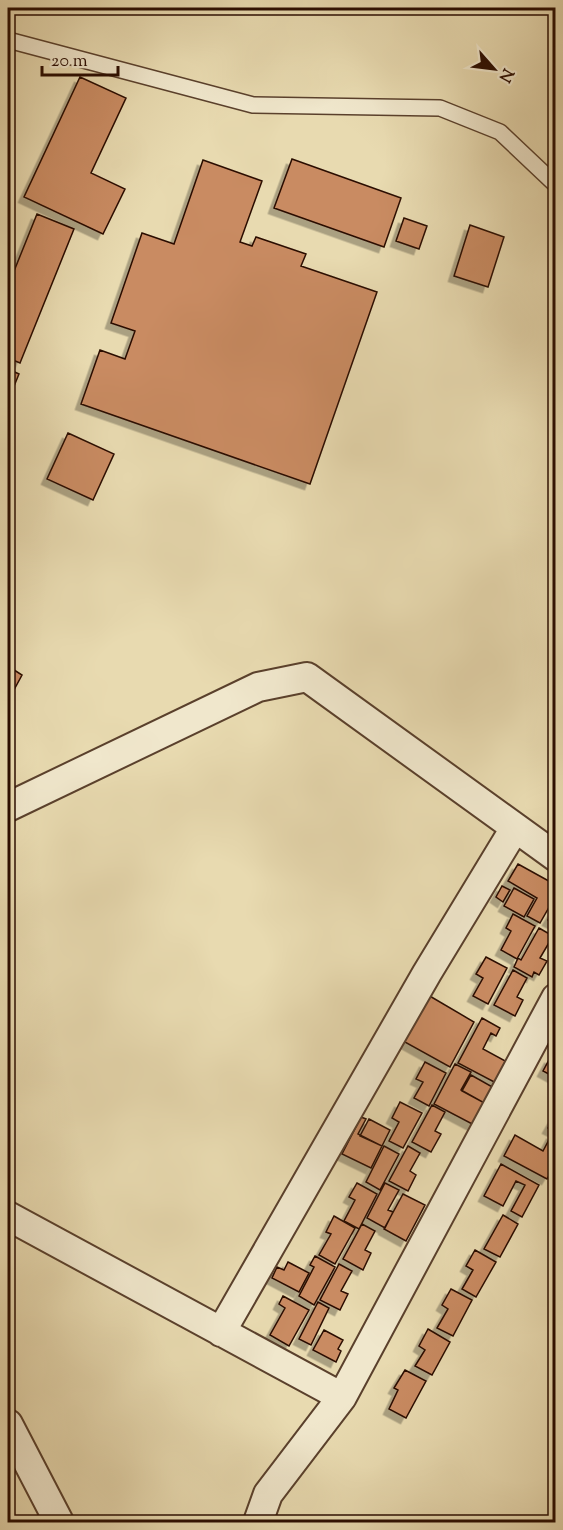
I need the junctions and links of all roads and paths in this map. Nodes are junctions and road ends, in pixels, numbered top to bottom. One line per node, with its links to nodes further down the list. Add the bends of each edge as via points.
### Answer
1 (8, 40): 2 (lane, via 253,105 440,108 500,132)
2 (555, 185)
3 (8, 807): 4 (street, via 258,687 307,677)
4 (515, 828): 5 (street); 8 (street)
5 (555, 857)
6 (555, 998): 9 (street)
7 (8, 1216): 8 (street)
8 (221, 1332): 9 (street)
9 (342, 1397): 12 (street, via 268,1494)
10 (8, 1424): 11 (street)
11 (59, 1522)
12 (258, 1522)

